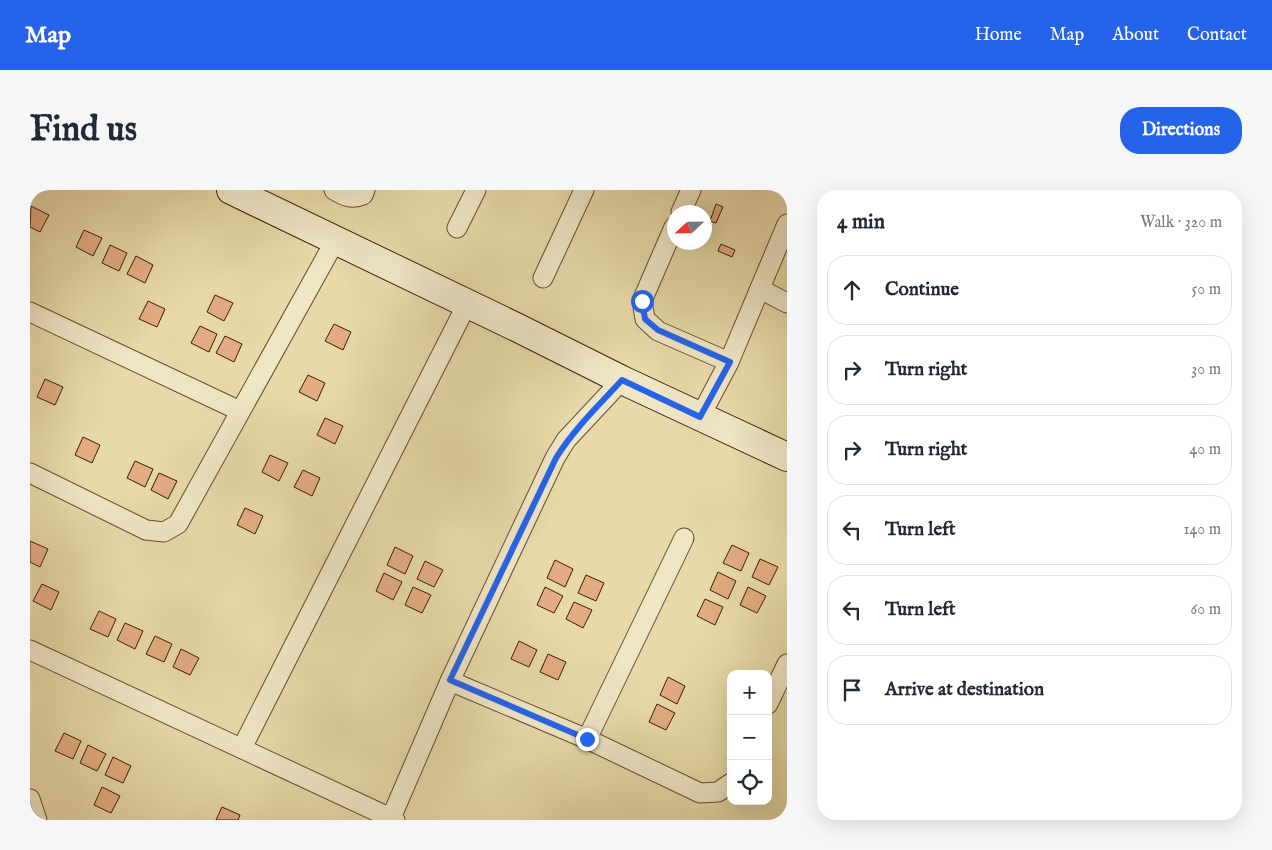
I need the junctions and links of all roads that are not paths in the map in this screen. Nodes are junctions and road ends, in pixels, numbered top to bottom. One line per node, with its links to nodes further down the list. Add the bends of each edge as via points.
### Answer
1 (231, 190): 10 (street)
2 (334, 190): 3 (street, via 355,198 362,196)
3 (365, 190)
4 (476, 190): 9 (street)
5 (584, 190): 12 (street)
6 (691, 190): 7 (street)
7 (684, 205)
8 (787, 224): 13 (street)
9 (457, 228)
10 (335, 241): 15 (street); 19 (street)
11 (667, 243): 17 (street, via 642,301 645,319 658,330)
12 (543, 278)
13 (760, 289): 14 (street); 17 (street)
14 (787, 302)
15 (467, 304): 18 (street); 29 (street)
16 (30, 312): 19 (street)
17 (730, 362): 20 (street)
18 (622, 380): 20 (street); 26 (street, via 571,435 556,458)
19 (240, 411): 22 (street, via 178,524 164,532 146,530)
20 (700, 417): 21 (street)
21 (787, 457)
22 (30, 474)
23 (684, 538): 28 (street)
24 (30, 650): 29 (street)
25 (787, 664): 27 (street)
26 (450, 680): 28 (street); 32 (street)
27 (772, 696)
28 (587, 739): 30 (street, via 700,793 718,792)
29 (242, 748): 32 (street)
30 (727, 786)
31 (30, 799): 33 (street)
32 (393, 819)
33 (37, 820)

